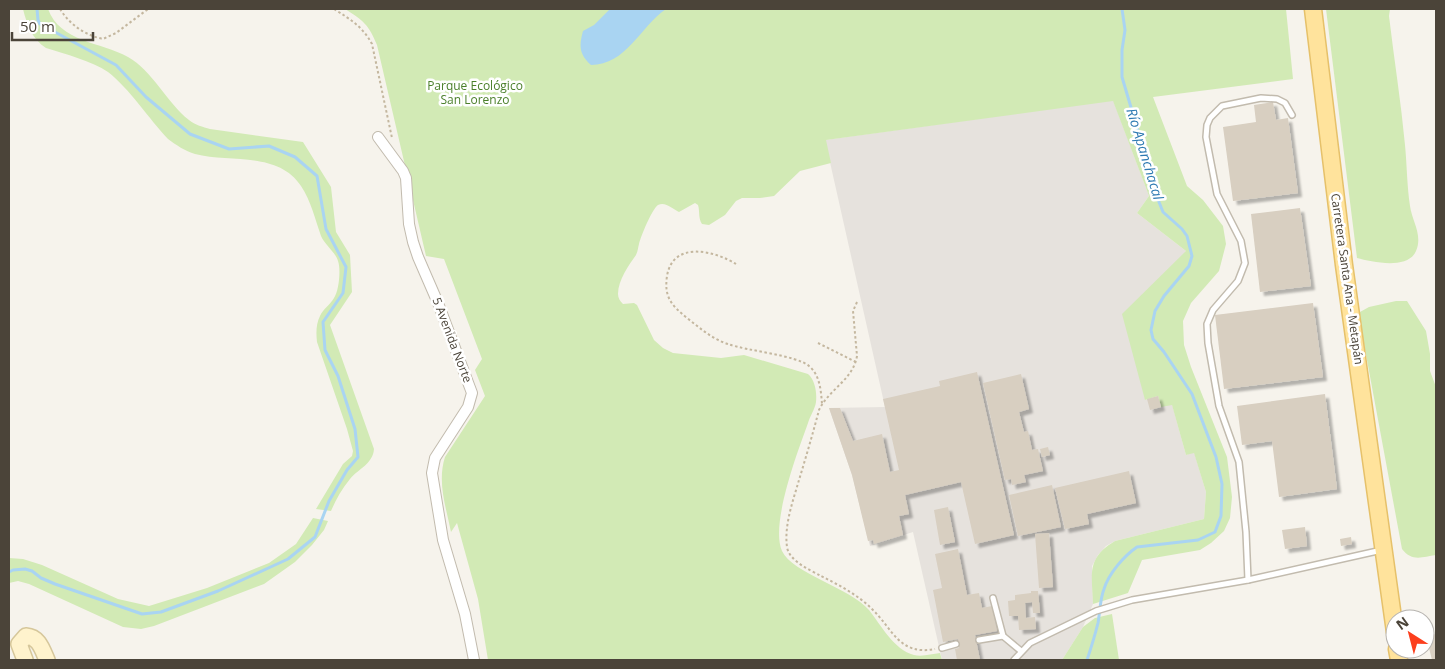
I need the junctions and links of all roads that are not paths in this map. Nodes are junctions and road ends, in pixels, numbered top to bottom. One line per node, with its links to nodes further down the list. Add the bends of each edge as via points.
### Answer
1 (1313, 9): 4 (main road, Carretera Santa Ana - Metapán, via 1344,266)
2 (1292, 115): 5 (lane, via 1285,103 1260,98 1222,106 1207,125 1206,137 1216,188 1241,241 1245,263 1238,281 1213,310 1207,324 1219,406 1239,462)
3 (378, 137): 15 (street, 5 Avenida Norte, via 404,171 409,224 418,257 472,393 468,407 436,458 432,473 443,540 465,614)
4 (1385, 550): 5 (lane); 7 (main road, Carretera Santa Ana - Metapán)
5 (1248, 580): 12 (lane, via 1111,606 1030,643)
6 (993, 598): 8 (lane)
7 (1392, 609)
8 (1003, 636): 9 (lane); 12 (lane)
9 (979, 640)
10 (956, 644): 11 (lane)
11 (942, 648)
12 (1021, 651): 16 (lane)
13 (25, 660): 14 (street, via 19,644 26,636 37,640)
14 (47, 660)
15 (474, 660)
16 (1014, 660)

